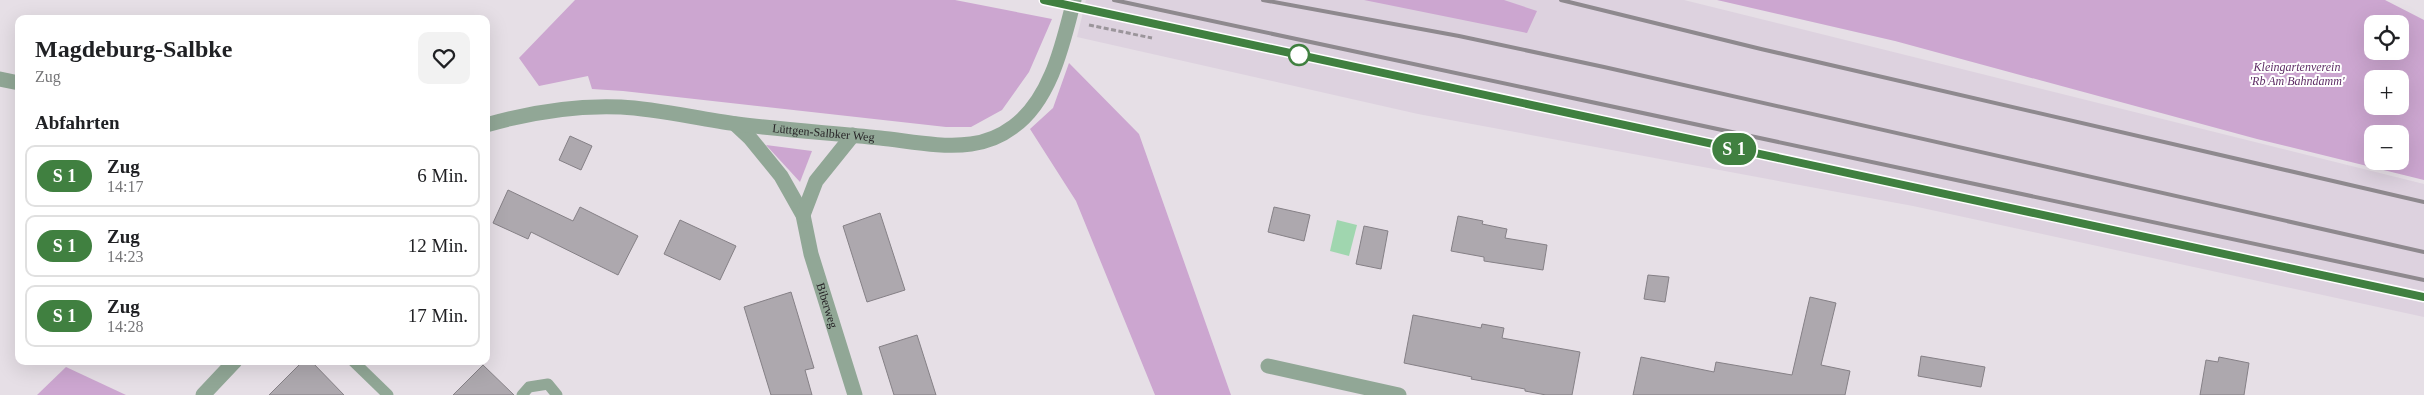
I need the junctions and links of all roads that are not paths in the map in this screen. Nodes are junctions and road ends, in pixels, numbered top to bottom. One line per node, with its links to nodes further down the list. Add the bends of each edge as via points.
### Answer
1 (1074, 0): 6 (street, Lüttgen-Salbker Weg, via 1053,69 1040,96 1024,117 1000,135 970,144)
2 (0, 79): 3 (street)
3 (15, 82)
4 (490, 124): 5 (street, Lüttgen-Salbker Weg, via 538,111 600,106 658,110)
5 (735, 124): 6 (street, Lüttgen-Salbker Weg); 7 (street, Biberweg, via 781,176)
6 (853, 135): 7 (street, via 816,181)
7 (803, 215): 15 (street, Biberweg, via 811,254)
8 (231, 365): 11 (street)
9 (357, 365): 12 (lane)
10 (1268, 366): 16 (street)
11 (203, 395)
12 (388, 395)
13 (522, 395): 14 (lane, via 529,388 548,384)
14 (557, 395)
15 (855, 395)
16 (1399, 395)

